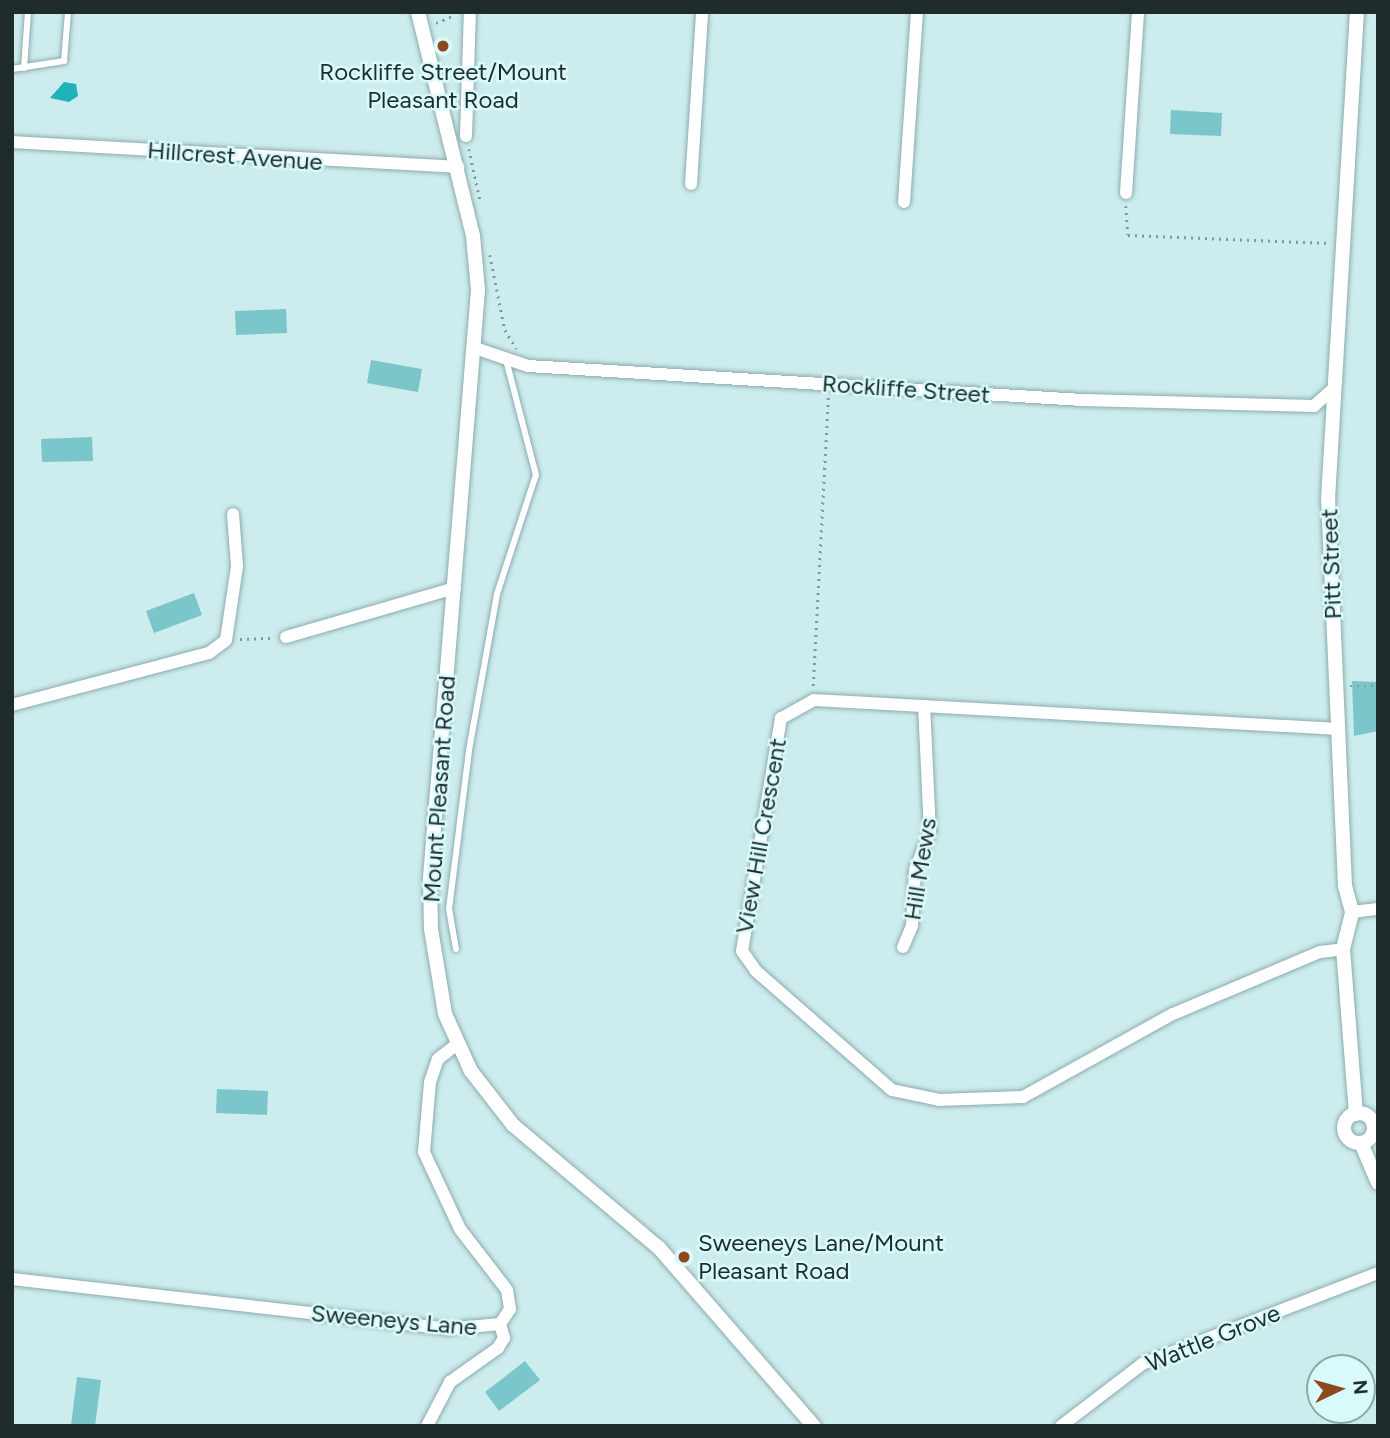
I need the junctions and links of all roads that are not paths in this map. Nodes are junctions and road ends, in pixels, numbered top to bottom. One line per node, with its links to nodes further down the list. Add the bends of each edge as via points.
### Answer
1 (28, 12): 9 (lane)
2 (68, 12): 9 (lane, via 64,61)
3 (418, 12): 13 (street, Mount Pleasant Road)
4 (470, 12): 11 (street)
5 (702, 12): 14 (street)
6 (917, 12): 16 (street)
7 (1138, 12): 15 (street)
8 (1357, 12): 19 (street, Pitt Street)
9 (24, 68): 10 (lane)
10 (12, 69)
11 (466, 136)
12 (12, 142): 13 (street, Hillcrest Avenue)
13 (458, 167): 17 (street, Mount Pleasant Road, via 478,290)
14 (691, 184)
15 (1126, 193)
16 (904, 202)
17 (475, 348): 18 (street, Rockliffe Street); 21 (street, Mount Pleasant Road)
18 (506, 358): 19 (street, Rockliffe Street, via 528,366 829,384 1314,406); 29 (lane, via 536,475 497,594 469,750 449,909)
19 (1334, 388): 25 (street, Pitt Street, via 1328,499)
20 (233, 514): 23 (street, via 237,566 226,640 209,653)
21 (454, 587): 22 (street); 31 (street, Mount Pleasant Road, via 430,891 437,980)
22 (286, 638)
23 (12, 705)
24 (924, 706): 25 (street); 28 (street, Hill Mews, via 930,832 915,870 912,926); 30 (street, View Hill Crescent, via 814,700 781,718 741,951 756,971 892,1090 939,1100 1023,1097 1173,1014 1320,952)
25 (1339, 729): 27 (street, Pitt Street, via 1345,886)
26 (1378, 909): 27 (street)
27 (1352, 912): 30 (street, Pitt Street)
28 (903, 947)
29 (456, 949)
30 (1343, 949): 32 (street, Pitt Street)
31 (457, 1044): 38 (street, Sweeneys Lane, via 438,1059 430,1082 424,1152 460,1229 507,1290 510,1309); 40 (street, Mount Pleasant Road, via 513,1125 659,1248)
32 (1356, 1114): 33 (street); 34 (street, Pitt Street, via 1344,1131)
33 (1375, 1125): 34 (street)
34 (1361, 1143): 35 (street)
35 (1378, 1183)
36 (1378, 1273): 41 (street, Wattle Grove, via 1142,1364)
37 (12, 1279): 38 (street, Sweeneys Lane, via 448,1329)
38 (500, 1324): 39 (street, via 505,1338 498,1348 450,1382)
39 (427, 1426)
40 (814, 1426)
41 (1061, 1426)

